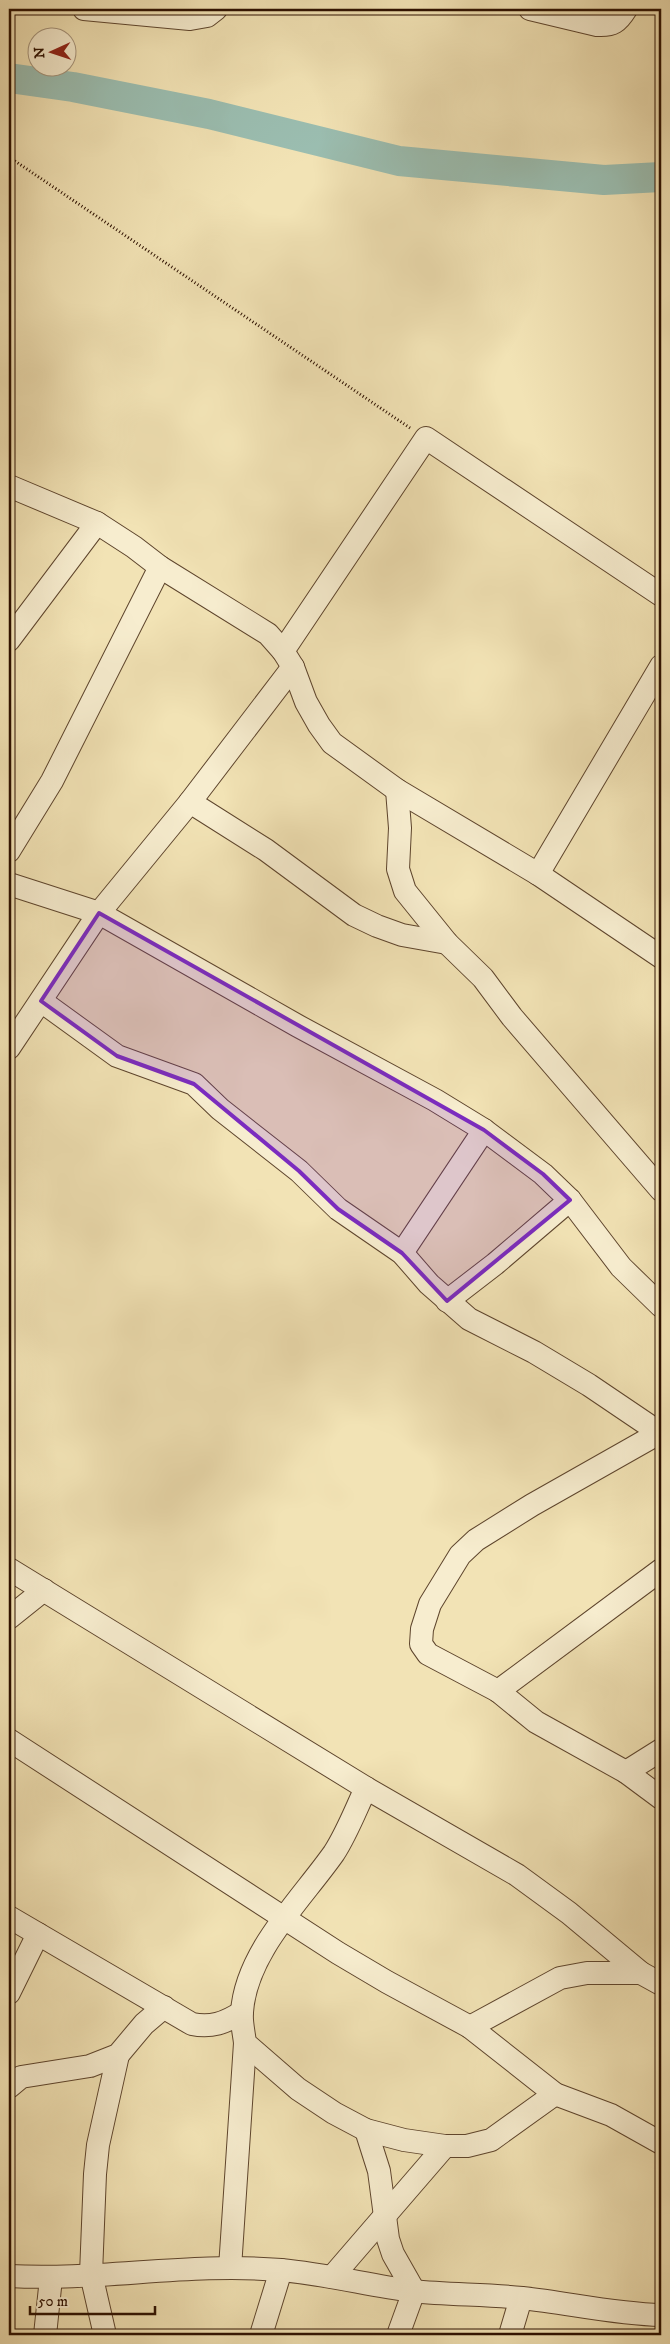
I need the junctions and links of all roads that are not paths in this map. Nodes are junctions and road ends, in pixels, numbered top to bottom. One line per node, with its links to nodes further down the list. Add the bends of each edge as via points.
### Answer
1 (84, 9): 2 (street, via 190,19 207,16)
2 (216, 9)
3 (530, 9): 4 (street, via 608,26 618,22)
4 (626, 9)
5 (9, 486): 6 (street)
6 (97, 523): 7 (street); 9 (street)
7 (160, 567): 10 (street, via 268,634); 16 (street, via 52,781)
8 (661, 595): 10 (street, via 426,438)
9 (9, 640)
10 (288, 659): 12 (street, via 306,702 332,743); 13 (street)
11 (661, 666): 17 (street)
12 (397, 790): 14 (street); 15 (street)
13 (190, 802): 19 (street); 20 (street, via 266,850 354,915 402,935)
14 (434, 812): 15 (street); 17 (street)
15 (400, 828): 20 (street, via 398,869 405,891)
16 (9, 850)
17 (538, 874): 21 (street)
18 (9, 884): 19 (street)
19 (99, 913): 22 (street); 24 (street)
20 (447, 943): 25 (street, via 483,978 512,1017)
21 (661, 957)
22 (42, 1001): 23 (street); 27 (street, via 117,1056 194,1084 220,1109 300,1171 338,1209)
23 (9, 1048)
24 (484, 1130): 26 (street, via 543,1174); 27 (street)
25 (661, 1190)
26 (570, 1200): 28 (street); 29 (street, via 621,1267)
27 (402, 1253): 28 (street)
28 (447, 1301): 30 (street, via 469,1319 542,1356)
29 (661, 1306)
30 (661, 1433): 35 (street, via 532,1505 476,1540 460,1555 430,1604 421,1644 428,1654)
31 (9, 1570): 33 (street)
32 (661, 1570): 35 (street)
33 (44, 1590): 34 (street); 39 (street)
34 (9, 1618)
35 (498, 1691): 38 (street, via 536,1722)
36 (9, 1740): 42 (street)
37 (661, 1750): 38 (street)
38 (626, 1772): 40 (street)
39 (366, 1788): 42 (street, via 335,1852); 44 (street, via 516,1875 569,1913)
40 (661, 1798)
41 (9, 1917): 43 (street)
42 (284, 1918): 48 (street, via 261,1955 249,1983); 49 (street, via 387,1982)
43 (38, 1934): 46 (street); 47 (street)
44 (641, 1973): 45 (street); 49 (street, via 587,1973 560,1978)
45 (661, 1984)
46 (9, 1993)
47 (164, 2007): 48 (street, via 192,2024 204,2026 228,2021); 51 (street, via 144,2024)
48 (242, 2012): 50 (street)
49 (470, 2027): 53 (street)
50 (245, 2043): 54 (street, via 298,2089); 58 (street)
51 (118, 2055): 52 (street, via 90,2066); 60 (street, via 98,2146)
52 (13, 2078)
53 (555, 2094): 55 (street, via 611,2115); 56 (street, via 491,2140 467,2146)
54 (366, 2130): 56 (street); 57 (street, via 379,2171)
55 (661, 2144)
56 (445, 2146): 57 (street)
57 (385, 2217): 62 (street); 64 (street, via 393,2254)
58 (230, 2268): 59 (street); 60 (street)
59 (281, 2270): 62 (street); 69 (street)
60 (91, 2274): 63 (street); 68 (street)
61 (9, 2276): 63 (street)
62 (332, 2277): 64 (street)
63 (51, 2278): 67 (street)
64 (414, 2291): 65 (street); 70 (street)
65 (521, 2298): 66 (street); 71 (street)
66 (661, 2315)
67 (45, 2335)
68 (105, 2335)
69 (261, 2335)
70 (398, 2335)
71 (510, 2335)

